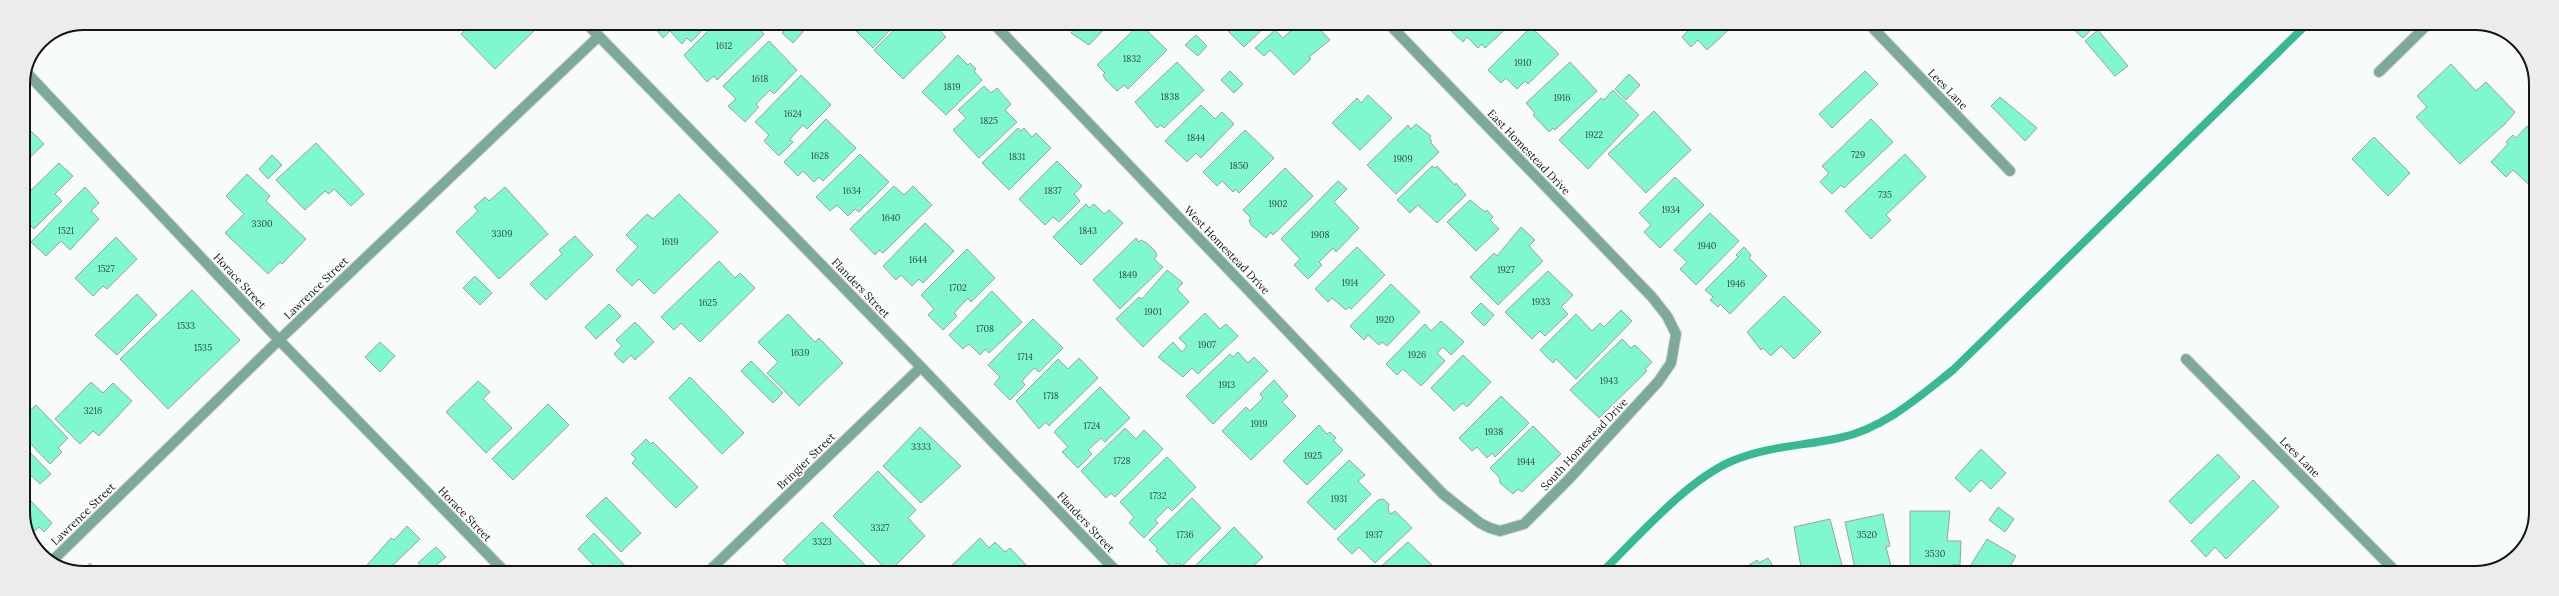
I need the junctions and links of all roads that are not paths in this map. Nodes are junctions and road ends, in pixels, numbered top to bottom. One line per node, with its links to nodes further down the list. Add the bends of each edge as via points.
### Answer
1 (593, 30): 6 (street, Flanders Street)
2 (999, 30): 14 (street, West Homestead Drive)
3 (1395, 30): 10 (street, East Homestead Drive)
4 (1874, 30): 9 (street, Lees Lane)
5 (2422, 30): 7 (street)
6 (599, 36): 11 (street, Lawrence Street); 13 (street, Flanders Street)
7 (2379, 72)
8 (31, 77): 11 (street, Horace Street)
9 (2010, 171)
10 (1652, 297): 14 (street, South Homestead Drive, via 1667,316 1676,334 1671,363 1658,382 1524,524 1500,531 1490,528 1480,524)
11 (279, 340): 15 (street, Lawrence Street); 16 (street, Horace Street)
12 (2186, 358): 19 (street, Lees Lane)
13 (921, 367): 17 (street, Bringier Street); 18 (street, Flanders Street)
14 (1443, 494)
15 (55, 558)
16 (499, 566)
17 (714, 566)
18 (1111, 566)
19 (2390, 566)

